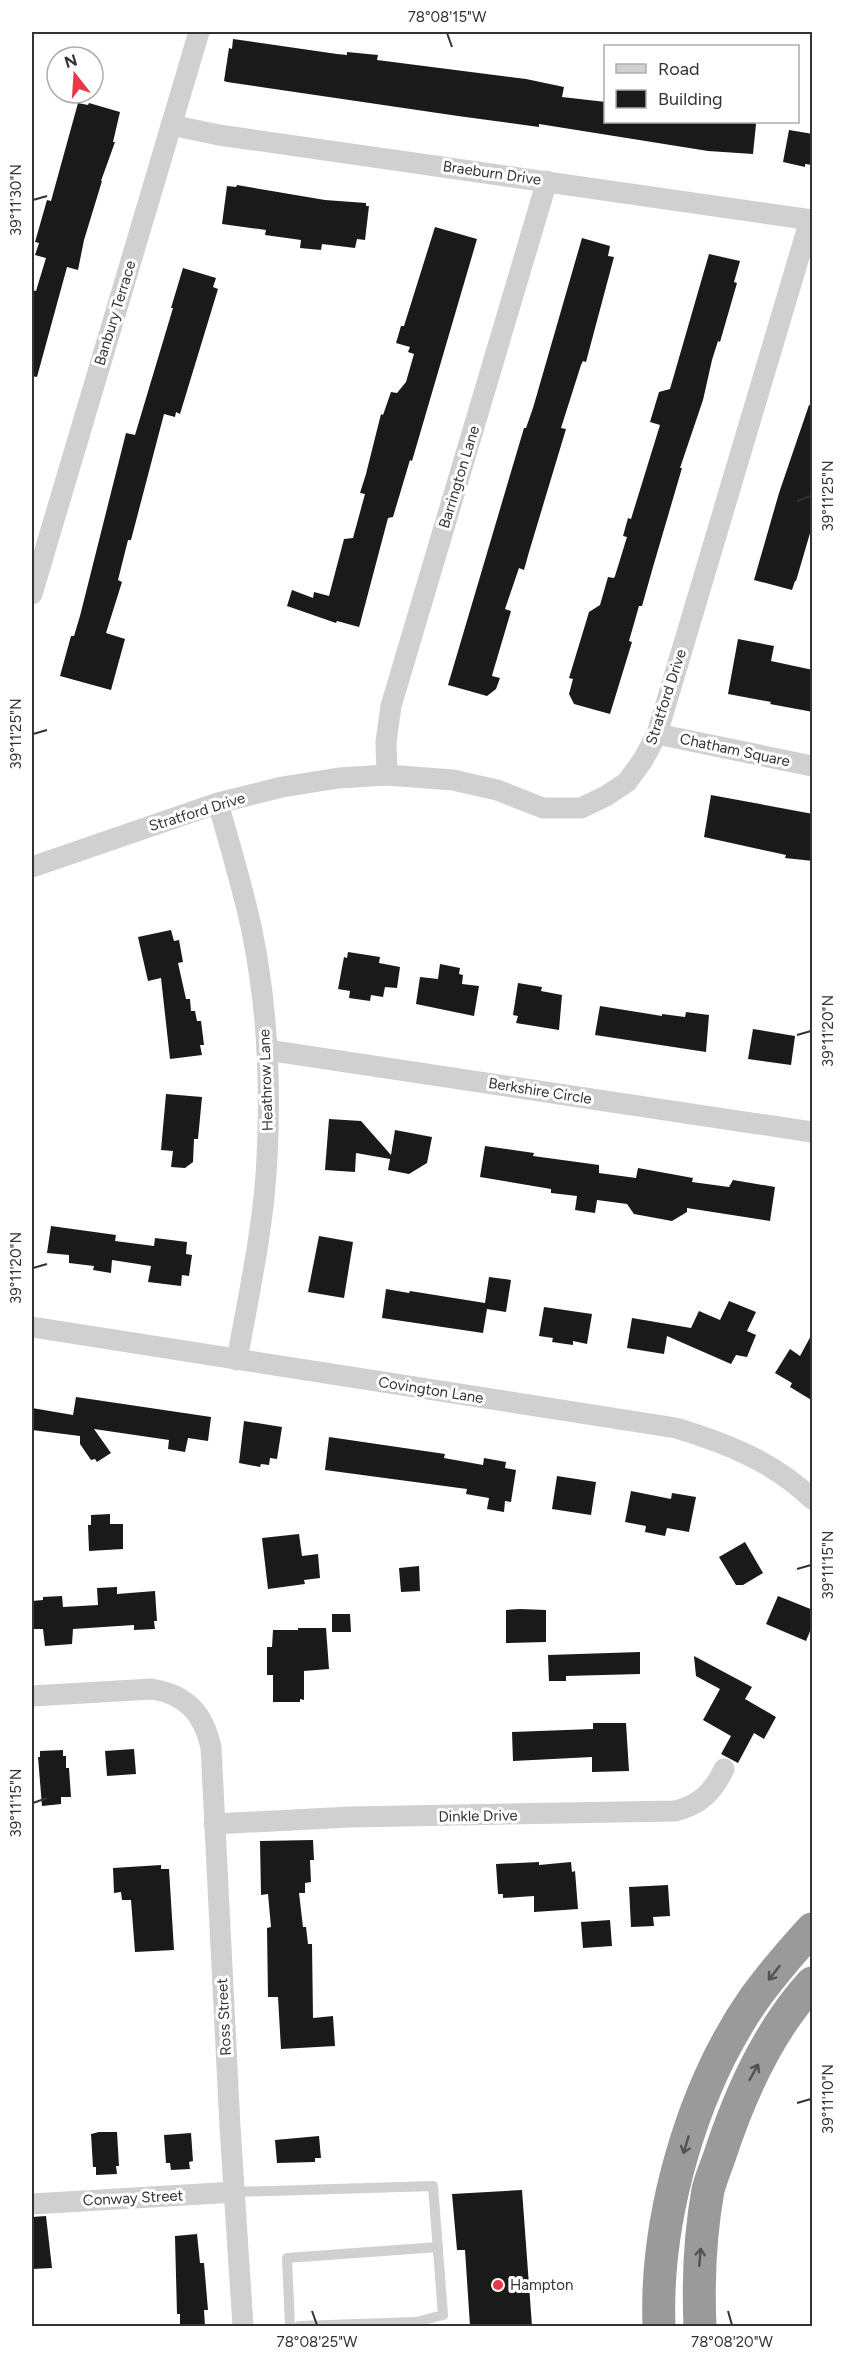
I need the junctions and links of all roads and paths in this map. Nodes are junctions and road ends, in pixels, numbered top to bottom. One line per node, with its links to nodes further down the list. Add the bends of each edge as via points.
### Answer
1 (199, 32): 2 (street, Banbury Terrace)
2 (171, 125): 3 (street, Braeburn Drive); 5 (street, Banbury Terrace)
3 (547, 181): 4 (street, Braeburn Drive); 8 (street, Barrington Lane, via 391,706)
4 (811, 220): 6 (street, Stratford Drive)
5 (32, 594)
6 (657, 734): 7 (street, Chatham Square); 8 (street, Stratford Drive, via 627,782 581,808 543,808 497,790 453,780)
7 (813, 766)
8 (387, 775): 9 (street, Stratford Drive, via 282,787)
9 (218, 803): 10 (street, Stratford Drive); 11 (street, Heathrow Lane, via 252,933)
10 (32, 867)
11 (267, 1050): 12 (street, Berkshire Circle); 14 (street, Heathrow Lane, via 266,1171)
12 (813, 1132)
13 (32, 1327): 14 (street, Covington Lane)
14 (237, 1360): 15 (street, Covington Lane, via 676,1428 744,1452)
15 (813, 1499)
16 (32, 1695): 18 (street, Ross Street, via 152,1689 179,1697 196,1711 207,1729)
17 (724, 1769): 18 (street, Dinkle Drive, via 704,1799 675,1811 350,1817)
18 (214, 1824): 21 (street, Ross Street)
19 (813, 1929): 29 (highway, one-way to 29, via 754,1999 713,2070 694,2117 665,2239 660,2271)
20 (813, 1983): 24 (highway, one-way to 20, via 699,2271 709,2187 748,2082 771,2040)
21 (235, 2192): 22 (street, Conway Street); 23 (lane, via 434,2186); 26 (street, Ross Street)
22 (32, 2204)
23 (438, 2247): 25 (lane, via 443,2315); 27 (lane, via 287,2259)
24 (701, 2323)
25 (416, 2324): 28 (lane)
26 (243, 2326)
27 (290, 2326)
28 (298, 2326)
29 (660, 2326)

